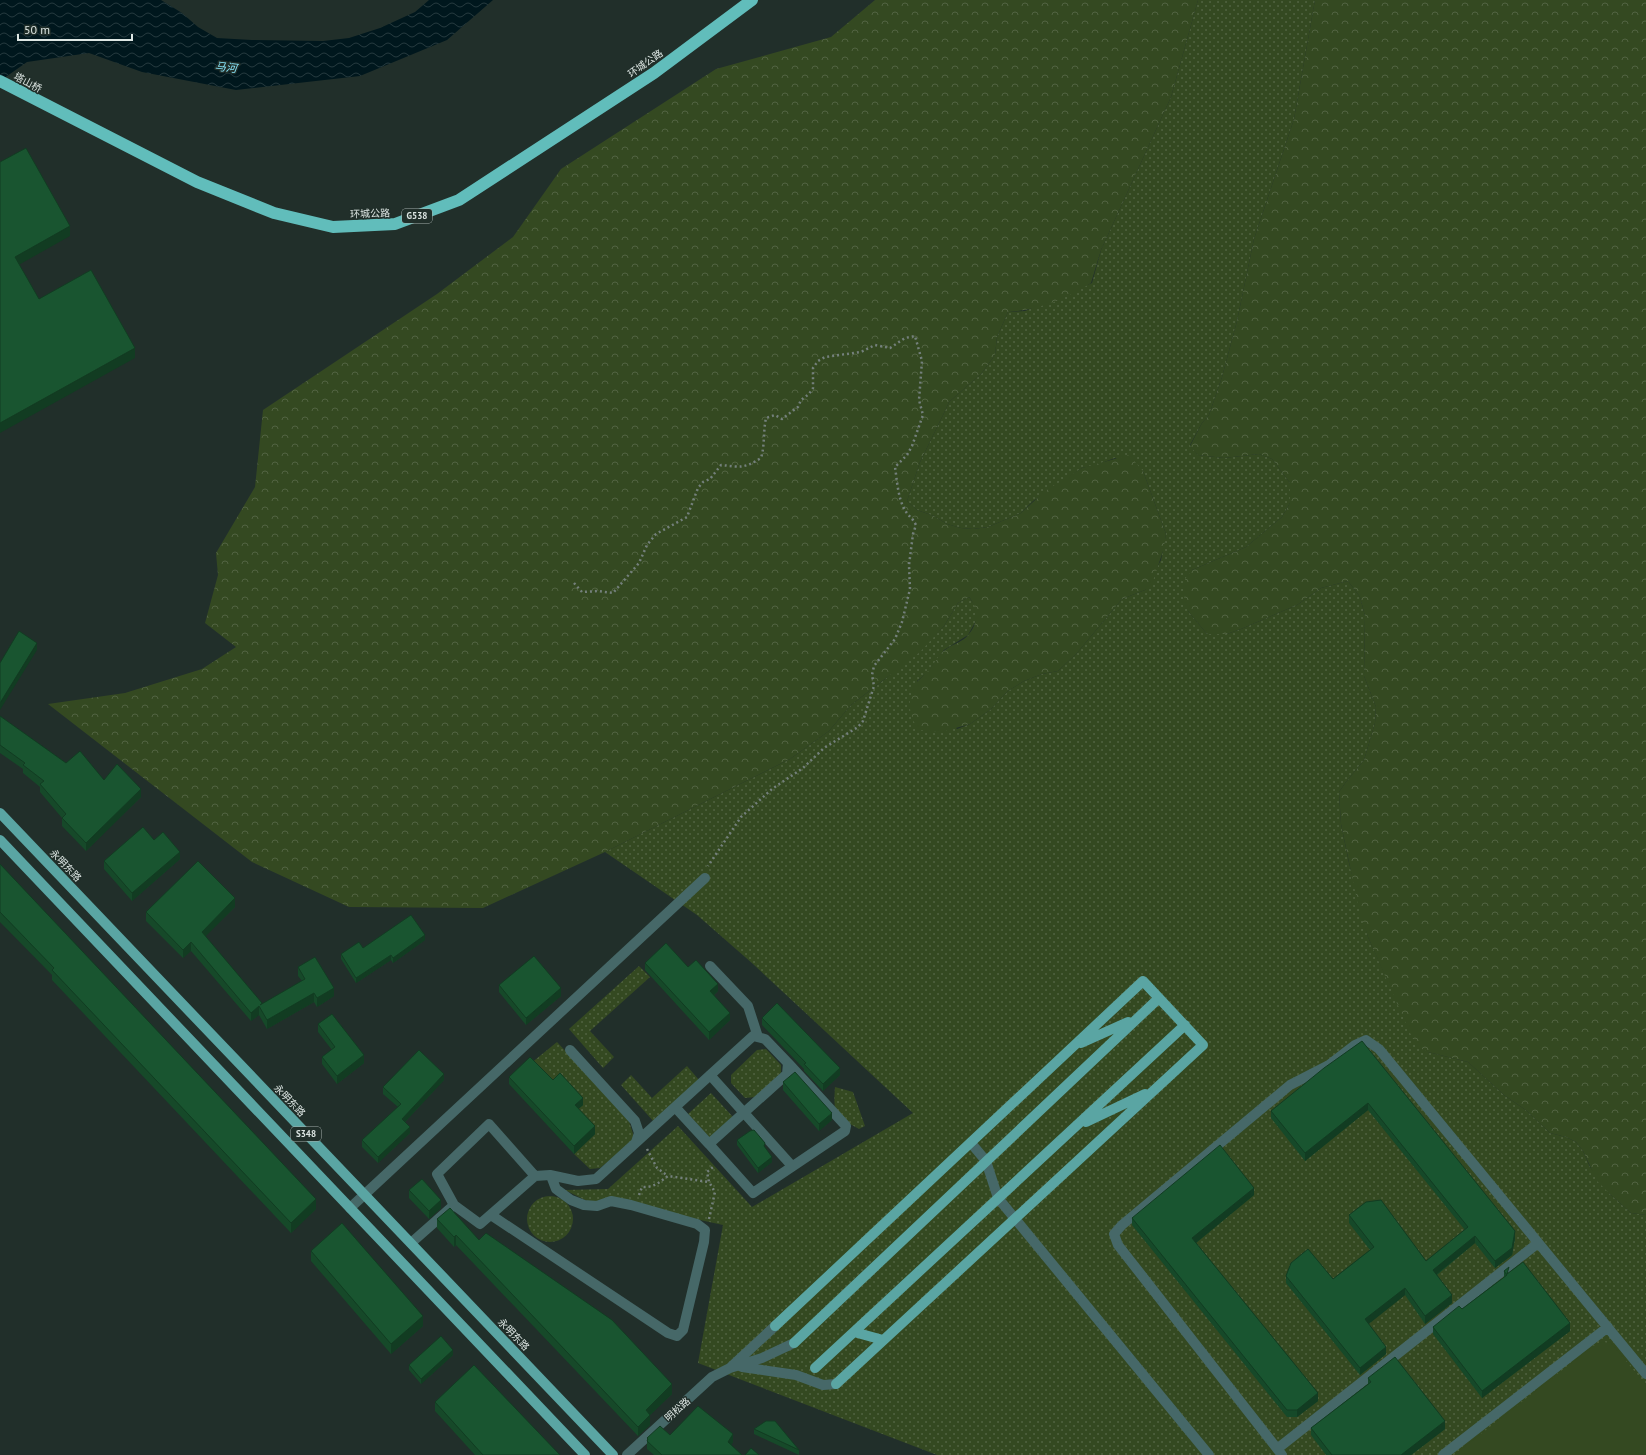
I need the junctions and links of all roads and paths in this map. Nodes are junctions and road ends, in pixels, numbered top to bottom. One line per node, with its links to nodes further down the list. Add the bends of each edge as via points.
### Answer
1 (752, 0): 3 (highway, 环城公路 / G538, via 654,73 459,200 395,224 333,227 274,213 197,182)
2 (0, 81): 3 (highway, 塔山桥 / G538)
3 (44, 105)
4 (574, 583): 7 (path, via 582,592 613,593 620,588 656,534 687,517 698,488 703,482 710,479 721,466 738,468 761,458 766,418 775,415 782,420 798,407 813,388 814,368 818,361 825,357 861,352 876,345 890,348 906,338 915,336 922,361 920,400 923,414 912,446 895,467 905,511 912,516 916,525 909,565 909,594 899,630 874,666 874,686 863,722 824,748 741,817 709,866)
5 (0, 813): 31 (main road, 永明东路 / S348)
6 (0, 840): 35 (main road, S348)
7 (705, 878): 31 (street)
8 (710, 966): 12 (street, via 748,1006)
9 (1159, 998): 10 (main road); 11 (main road); 13 (main road, via 1144,981)
10 (1145, 1011): 13 (main road, via 1121,1026); 25 (main road)
11 (1185, 1025): 17 (main road, via 1203,1045); 20 (main road)
12 (758, 1037): 15 (street, via 765,1039); 16 (street, via 753,1036)
13 (1075, 1046): 22 (main road)
14 (570, 1050): 21 (street, via 635,1122)
15 (788, 1063): 19 (street, via 787,1074); 26 (street, via 846,1126 845,1131)
16 (710, 1076): 18 (street); 19 (street)
17 (1156, 1088): 20 (main road); 37 (main road)
18 (675, 1107): 21 (street); 23 (street)
19 (744, 1113): 23 (street); 26 (street)
20 (1072, 1130): 32 (main road)
21 (640, 1139): 28 (street, via 596,1179 578,1182); 29 (path, via 658,1168)
22 (971, 1143): 25 (street); 41 (main road)
23 (709, 1144): 24 (street)
24 (722, 1158): 26 (street, via 753,1193); 30 (path, via 707,1172)
25 (986, 1161): 32 (street); 45 (main road)
26 (792, 1166)
27 (535, 1176): 28 (street); 33 (street, via 489,1124 437,1174); 36 (street)
28 (552, 1176): 34 (street, via 556,1189 571,1200 584,1205 597,1206 611,1201)
29 (668, 1176): 30 (path); 34 (path, via 658,1184 642,1187)
30 (709, 1182): 38 (path, via 715,1192 708,1227)
31 (364, 1195): 35 (street); 39 (main road, 永明东路 / S348)
32 (998, 1198): 37 (street); 43 (main road)
33 (454, 1205): 36 (street, via 480,1224); 39 (street)
34 (638, 1207): 38 (street, via 697,1224)
35 (350, 1208): 52 (main road, S348)
36 (491, 1215): 38 (street, via 668,1333 677,1336 683,1330)
37 (1015, 1218): 44 (main road); 55 (street)
38 (705, 1230)
39 (411, 1243): 53 (main road, 永明东路 / S348)
40 (1538, 1243): 42 (street); 51 (street); 51 (street, via 1379,1049 1366,1040 1355,1045 1329,1066 1290,1085 1114,1234 1118,1245)
41 (775, 1326): 46 (street, 明松路)
42 (1608, 1327): 49 (street); 56 (street)
43 (854, 1332): 44 (main road); 47 (main road)
44 (883, 1340): 50 (main road)
45 (794, 1343): 46 (street, 明松路, via 762,1358)
46 (733, 1367): 48 (street); 54 (street, 明松路, via 712,1376)
47 (815, 1368): 48 (street, via 805,1373)
48 (789, 1374): 50 (street, via 823,1385)
49 (1646, 1374)
50 (836, 1384)
51 (1279, 1452)
52 (585, 1455)
53 (612, 1455)
54 (627, 1455)
55 (1209, 1455)
56 (1444, 1455)

